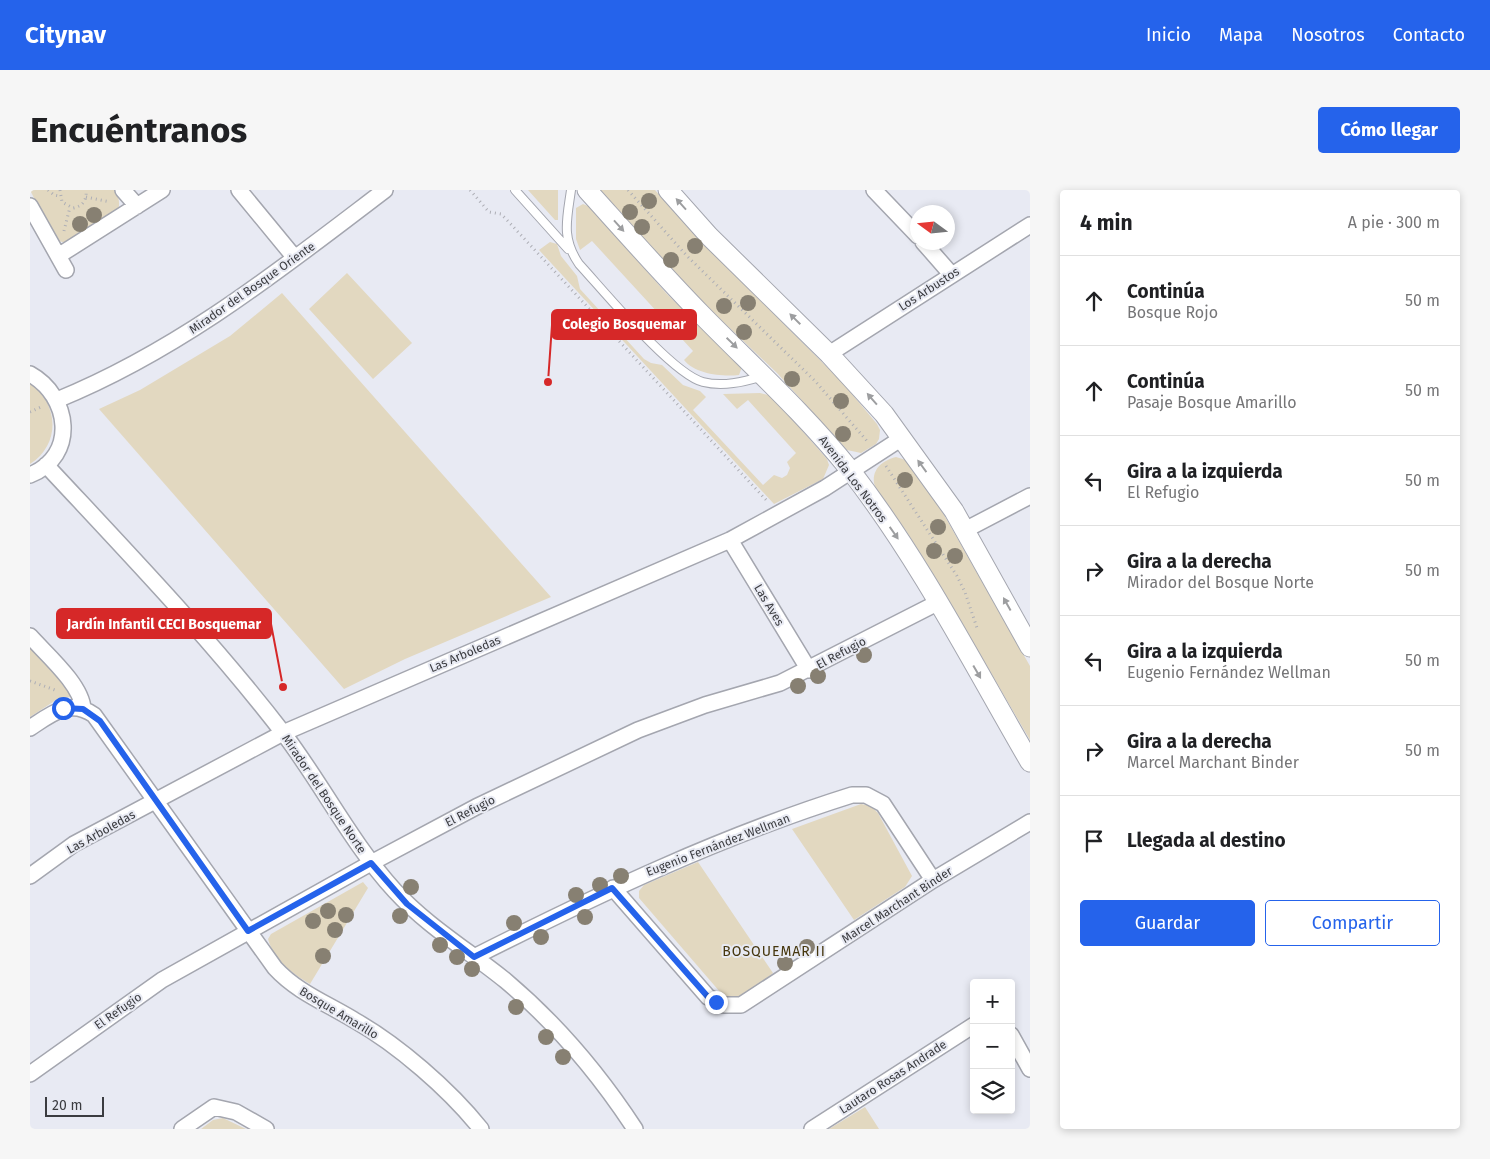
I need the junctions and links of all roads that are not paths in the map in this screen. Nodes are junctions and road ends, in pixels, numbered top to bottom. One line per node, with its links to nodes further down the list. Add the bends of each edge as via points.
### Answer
1 (123, 190): 11 (street)
2 (162, 190): 11 (street)
3 (239, 190): 17 (street)
4 (385, 190): 17 (street, Mirador del Bosque Oriente)
5 (514, 190): 14 (lane)
6 (571, 190): 14 (lane, via 567,236)
7 (587, 190): 22 (street, Avenida Los Notros, one-way to 22, via 660,272)
8 (668, 190): 20 (street, one-way to 8, via 723,250)
9 (874, 190): 13 (street)
10 (30, 206): 16 (street)
11 (137, 206): 16 (street)
12 (1030, 225): 19 (street, Los Arbustos)
13 (910, 228)
14 (570, 250): 22 (lane, via 579,264 675,367 702,382 740,383)
15 (930, 250): 19 (street)
16 (58, 256): 18 (street)
17 (295, 258): 23 (street, Mirador del Bosque Oriente, via 218,315 174,342 108,378)
18 (66, 270)
19 (952, 274): 20 (street, Los Arbustos)
20 (829, 354): 24 (street, one-way to 20)
21 (30, 374): 23 (street, via 50,388)
22 (765, 375): 26 (street, Avenida Los Notros)
23 (58, 400): 25 (street, via 62,434 55,454)
24 (902, 438): 26 (street, Las Arboledas); 29 (street, one-way to 24)
25 (46, 465): 27 (street); 38 (street, Mirador del Bosque Norte, via 170,598)
26 (851, 472): 30 (street, Las Arboledas, via 780,515); 31 (street, Avenida Los Notros, one-way to 31, via 907,552)
27 (30, 475)
28 (1030, 496): 29 (street)
29 (965, 530): 32 (street, one-way to 29)
30 (730, 540): 35 (street, Las Aves); 38 (street, Las Arboledas)
31 (937, 603): 35 (street, El Refugio); 39 (street, Avenida Los Notros, one-way to 39)
32 (1026, 627): 34 (street)
33 (30, 636): 36 (street, via 74,686 81,696)
34 (1030, 647)
35 (809, 670): 42 (street, El Refugio, via 780,683 705,705 638,730)
36 (83, 709): 37 (street, via 63,708); 40 (street, Bosque Amarillo, via 100,721)
37 (30, 728)
38 (283, 733): 40 (street, Las Arboledas); 42 (street, Mirador del Bosque Norte)
39 (1030, 762)
40 (155, 802): 43 (street, Las Arboledas, via 74,844); 46 (street, Bosque Amarillo)
41 (1030, 822): 44 (street, Marcel Marchant Binder)
42 (371, 863): 46 (street, El Refugio); 47 (street, Mirador del Bosque Norte, via 407,904)
43 (30, 876)
44 (933, 880): 45 (street, Eugenio Fernández Wellman, via 883,804 859,794 727,840); 45 (street, Marcel Marchant Binder, via 748,1002 734,1006 708,997)
45 (612, 888): 47 (street, Eugenio Fernández Wellman)
46 (248, 931): 51 (street, El Refugio, via 162,980); 54 (street, Bosque Amarillo, via 285,979 389,1043 450,1096)
47 (474, 957): 55 (street, Mirador del Bosque Norte, via 568,1040)
48 (970, 1028): 56 (street, Lautaro Rosas Andrade)
49 (1015, 1042): 50 (street)
50 (1030, 1069)
51 (30, 1074)
52 (182, 1129): 53 (street, via 214,1107 236,1112)
53 (266, 1129)
54 (481, 1129)
55 (635, 1129)
56 (812, 1129)

